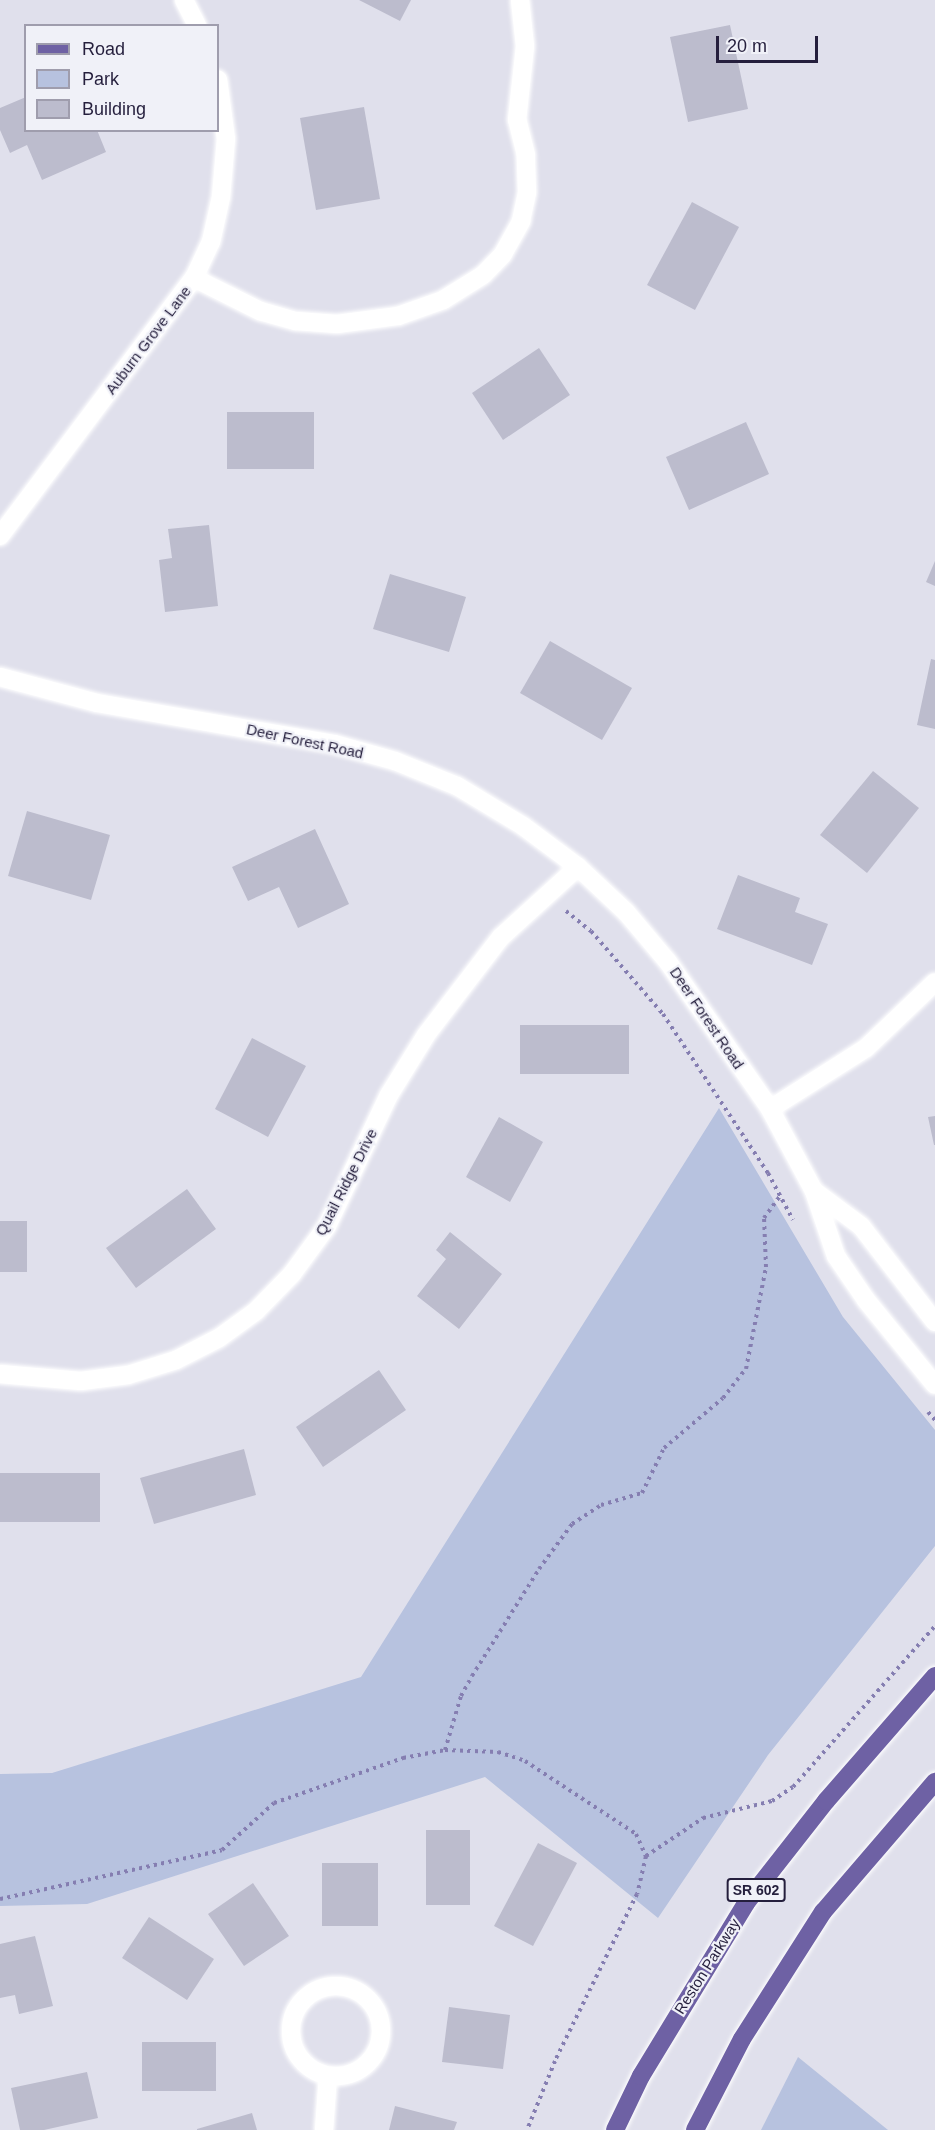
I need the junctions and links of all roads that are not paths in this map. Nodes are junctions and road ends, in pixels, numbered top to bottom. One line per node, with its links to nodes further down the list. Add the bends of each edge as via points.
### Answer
1 (184, 0): 3 (street)
2 (520, 0): 5 (street, via 525,46 517,120 526,155 527,192 521,221 503,254 483,275 443,300 379,320 337,324 296,321 260,311)
3 (196, 24)
4 (219, 87): 5 (street, Auburn Grove Lane, via 226,139 221,197 211,242)
5 (194, 278): 6 (street, Auburn Grove Lane)
6 (0, 536)
7 (0, 677): 8 (street, Deer Forest Road, via 97,703 334,744 395,761 457,786 523,826)
8 (578, 867): 10 (street, Deer Forest Road, via 626,912 668,962); 13 (street, Quail Ridge Drive, via 501,937 426,1035 389,1095 327,1226 292,1274 256,1311 219,1338 176,1360 128,1375 81,1381 28,1380)
9 (935, 982): 10 (street, via 866,1048)
10 (770, 1109): 11 (street, Deer Forest Road)
11 (814, 1191): 12 (street, Deer Forest Road, via 861,1226); 14 (street, Deer Forest Road, via 836,1256)
12 (935, 1322)
13 (0, 1374)
14 (935, 1385)
15 (935, 1677): 19 (main road, Reston Parkway / SR 602, via 826,1801 746,1903 641,2076)
16 (935, 1782): 20 (main road, via 823,1912 742,2039)
17 (328, 2076): 17 (street, via 348,2076 365,2067 377,2052 382,2031 378,2011 370,2000 355,1989 337,1985 319,1988 303,1999 293,2014 290,2035 296,2053 307,2067); 18 (street)
18 (324, 2130)
19 (615, 2130)
20 (695, 2130)

